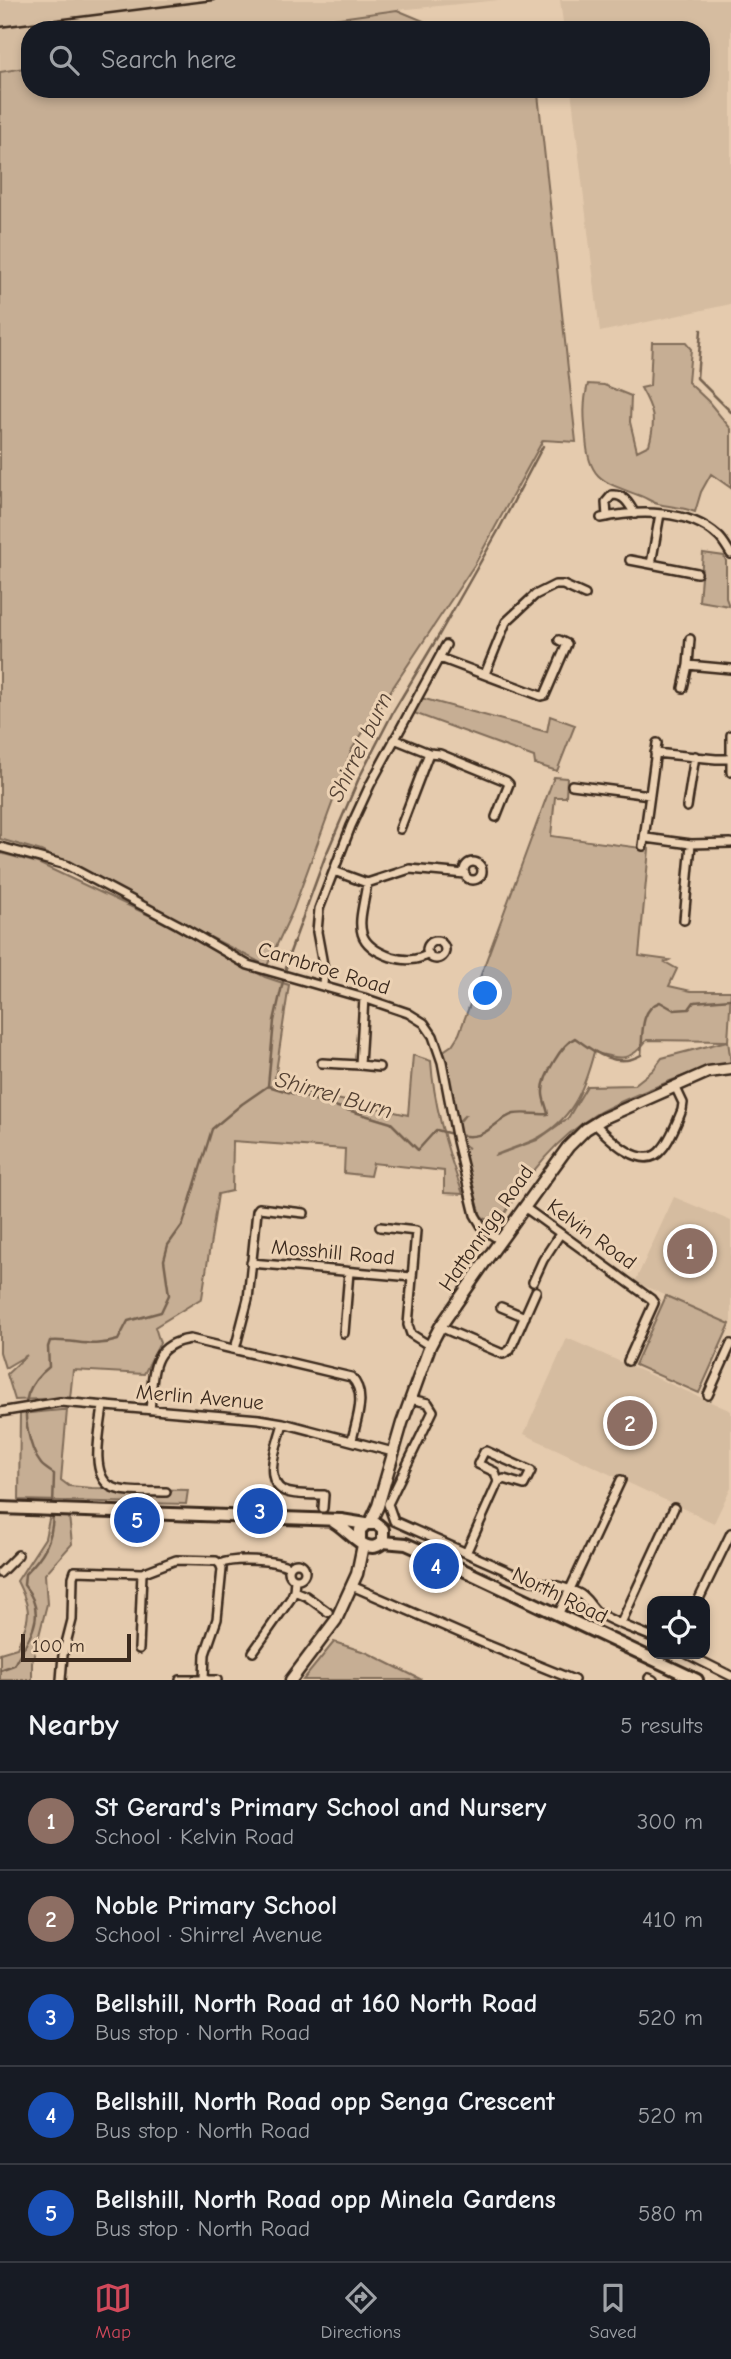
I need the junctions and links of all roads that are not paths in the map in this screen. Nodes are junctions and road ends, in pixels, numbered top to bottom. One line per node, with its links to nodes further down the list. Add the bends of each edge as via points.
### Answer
1 (635, 514): 1 (street, via 604,517 606,502 612,495 620,495); 2 (street)
2 (660, 514): 3 (street, via 699,524 719,536); 5 (street)
3 (731, 554)
4 (630, 560): 5 (street)
5 (651, 564): 6 (street)
6 (697, 573)
7 (585, 595): 14 (street, via 563,585 535,595 506,622)
8 (690, 639): 12 (street)
9 (559, 640): 14 (street, via 566,644 545,695)
10 (446, 645): 11 (street)
11 (440, 658): 14 (street); 17 (street)
12 (688, 665): 13 (street); 15 (street)
13 (731, 669)
14 (485, 674)
15 (683, 688)
16 (731, 735): 22 (street)
17 (394, 739): 19 (street); 32 (street)
18 (657, 743): 20 (street)
19 (429, 753): 27 (street, via 509,784); 28 (street)
20 (656, 753): 21 (street); 25 (street)
21 (695, 756): 22 (street); 26 (street)
22 (730, 759): 23 (street)
23 (731, 772)
24 (572, 785): 25 (street)
25 (650, 795): 30 (street, via 645,842)
26 (687, 807)
27 (496, 817)
28 (400, 829)
29 (731, 843): 30 (street)
30 (691, 844): 35 (street)
31 (0, 847): 37 (street, Carnbroe Road, via 66,865 247,965)
32 (334, 871): 34 (street); 37 (street, via 317,916)
33 (465, 874): 34 (street, via 410,869)
34 (367, 883): 36 (street, via 361,926 364,942 403,960)
35 (684, 920)
36 (429, 954)
37 (323, 985): 38 (street, Carnbroe Road)
38 (365, 998): 40 (street); 49 (street, Carnbroe Road, via 416,1017 433,1036 475,1215 484,1230)
39 (322, 1063): 40 (street)
40 (360, 1065): 41 (street)
41 (379, 1068)
42 (731, 1069): 43 (street, Hattonrigg Road, via 708,1072)
43 (676, 1086): 44 (street, Hattonrigg Road); 44 (street, via 682,1110 662,1151 650,1157 641,1158 615,1144)
44 (594, 1123): 45 (street, Hattonrigg Road, via 568,1147)
45 (524, 1207): 48 (street, Kelvin Road); 49 (street, Hattonrigg Road)
46 (304, 1213): 50 (street, via 259,1208)
47 (380, 1227): 52 (street, via 416,1230)
48 (560, 1234): 53 (street); 62 (street, Kelvin Road, via 654,1303)
49 (500, 1240): 57 (street, Hattonrigg Road)
50 (251, 1263): 51 (street, Mosshill Road); 61 (street, via 248,1299)
51 (349, 1272): 52 (street, Mosshill Road); 58 (street)
52 (412, 1277): 60 (street, via 408,1325 411,1334)
53 (533, 1282)
54 (536, 1291): 56 (street)
55 (501, 1307): 56 (street)
56 (525, 1317): 57 (street, via 510,1350 503,1354)
57 (440, 1327): 60 (street, Hattonrigg Road)
58 (344, 1333)
59 (731, 1344): 63 (street)
60 (430, 1346): 64 (street, Hattonrigg Road)
61 (235, 1349): 66 (street, via 190,1339 175,1341 155,1363); 69 (street, via 351,1377 360,1388 361,1399)
62 (628, 1362)
63 (708, 1395)
64 (410, 1399): 70 (street, Hattonrigg Road); 82 (street, via 428,1403 433,1411 388,1504 394,1521)
65 (103, 1406): 66 (street, Merlin Avenue); 67 (street, Merlin Avenue, via 60,1402); 73 (street, via 97,1465 102,1478 123,1490)
66 (150, 1410): 68 (street, Merlin Avenue)
67 (0, 1412)
68 (284, 1423): 69 (street, Merlin Avenue); 76 (street, via 273,1462 278,1485 284,1491 324,1495)
69 (352, 1440): 70 (street, Merlin Avenue)
70 (393, 1452): 77 (street, Hattonrigg Road)
71 (621, 1480): 90 (street)
72 (498, 1482): 72 (street, via 495,1472 478,1464 484,1452 531,1471 524,1485 504,1479); 82 (street)
73 (161, 1495)
74 (0, 1508): 76 (main road, North Road)
75 (674, 1508): 97 (street)
76 (325, 1514): 77 (main road, North Road); 81 (main road, North Road)
77 (374, 1525): 79 (main road); 80 (main road, North Road); 81 (main road, via 360,1530)
78 (731, 1533): 92 (street)
79 (383, 1542): 80 (main road, North Road); 81 (main road)
80 (407, 1544): 94 (main road, North Road)
81 (365, 1545): 89 (street)
82 (467, 1551): 90 (street, via 525,1579)
83 (18, 1555): 86 (street)
84 (220, 1564): 85 (street, via 243,1561); 87 (street, via 176,1560); 103 (street, via 216,1619 205,1654)
85 (289, 1567): 88 (street); 88 (street, via 296,1562 304,1568 303,1576)
86 (0, 1573)
87 (142, 1573): 95 (street); 104 (street, via 75,1572)
88 (295, 1578): 91 (street)
89 (352, 1586): 107 (street, via 332,1626); 108 (street)
90 (569, 1589): 94 (street); 97 (street, via 585,1597 596,1611)
91 (294, 1591): 93 (street); 100 (street)
92 (700, 1596)
93 (328, 1612)
94 (558, 1615): 109 (main road, North Road)
95 (139, 1616): 96 (street); 99 (street)
96 (151, 1617)
97 (621, 1623): 98 (street)
98 (647, 1635)
99 (139, 1649)
100 (253, 1651)
101 (697, 1659): 102 (street)
102 (731, 1676)
103 (204, 1679): 105 (street); 106 (street)
104 (61, 1680)
105 (180, 1680)
106 (217, 1680)
107 (291, 1680)
108 (574, 1680)
109 (697, 1680)

